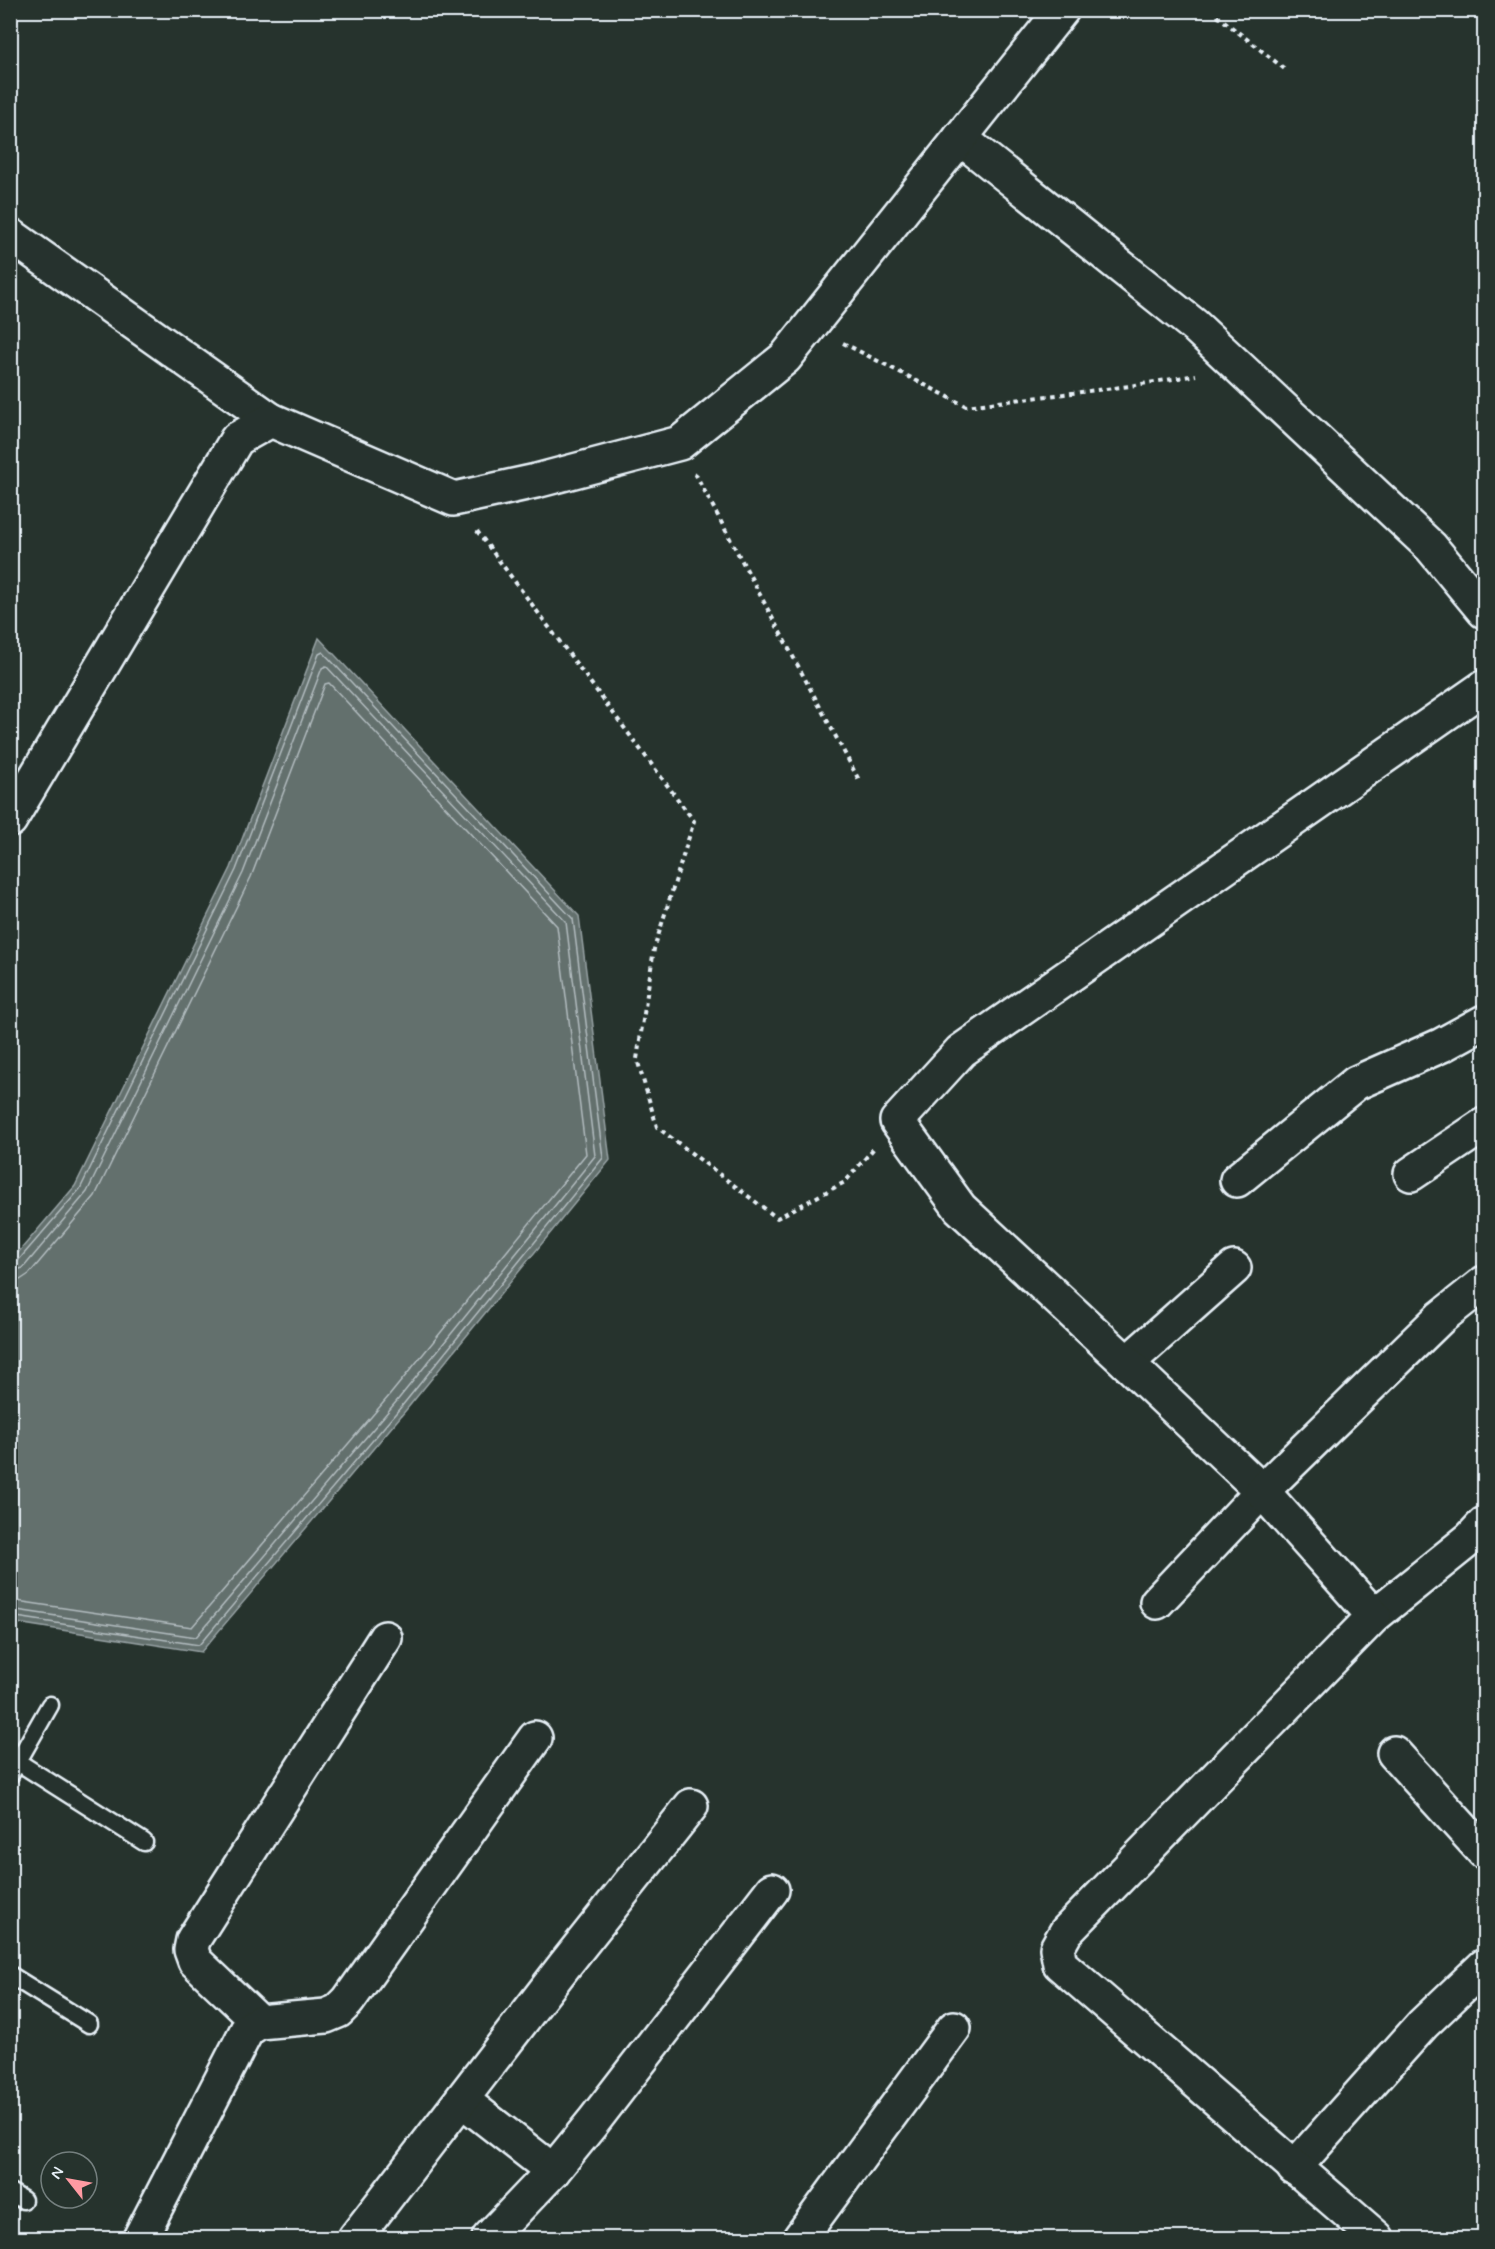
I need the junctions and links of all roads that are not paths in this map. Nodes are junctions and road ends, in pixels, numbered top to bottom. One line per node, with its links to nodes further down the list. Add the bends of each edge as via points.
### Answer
1 (1062, 10): 2 (street)
2 (960, 138): 4 (street, via 785,358 680,443 454,499); 5 (street, via 1195,327 1431,547)
3 (10, 235): 4 (street)
4 (271, 420): 7 (street, via 237,439)
5 (1485, 611)
6 (1485, 687): 14 (street, via 961,1051 897,1121 960,1208)
7 (10, 820)
8 (1485, 1022): 11 (street, via 1356,1083)
9 (1485, 1125): 10 (street)
10 (1411, 1174)
11 (1237, 1180)
12 (1234, 1268): 14 (street)
13 (1485, 1283): 15 (street, via 1440,1318)
14 (1127, 1363): 15 (street)
15 (1262, 1491): 17 (street); 18 (street)
16 (1485, 1524): 18 (street)
17 (1157, 1602)
18 (1374, 1616): 34 (street, via 1066,1932 1057,1948 1060,1964)
19 (385, 1638): 30 (street, via 190,1950 195,1961)
20 (50, 1706): 23 (lane)
21 (535, 1738): 30 (street, via 348,2001 326,2016)
22 (1395, 1753): 26 (street)
23 (14, 1768): 25 (lane)
24 (691, 1806): 33 (street)
25 (144, 1842)
26 (1485, 1852)
27 (772, 1890): 35 (street)
28 (1485, 1966): 34 (street, via 1423,2024)
29 (10, 1975): 31 (lane)
30 (258, 2022): 36 (street, via 247,2030 237,2048)
31 (89, 2024)
32 (954, 2028): 39 (street)
33 (462, 2100): 35 (street); 37 (street)
34 (1294, 2168): 40 (street)
35 (553, 2171): 38 (street)
36 (140, 2238)
37 (355, 2238)
38 (489, 2238)
39 (800, 2238)
40 (1377, 2238)

